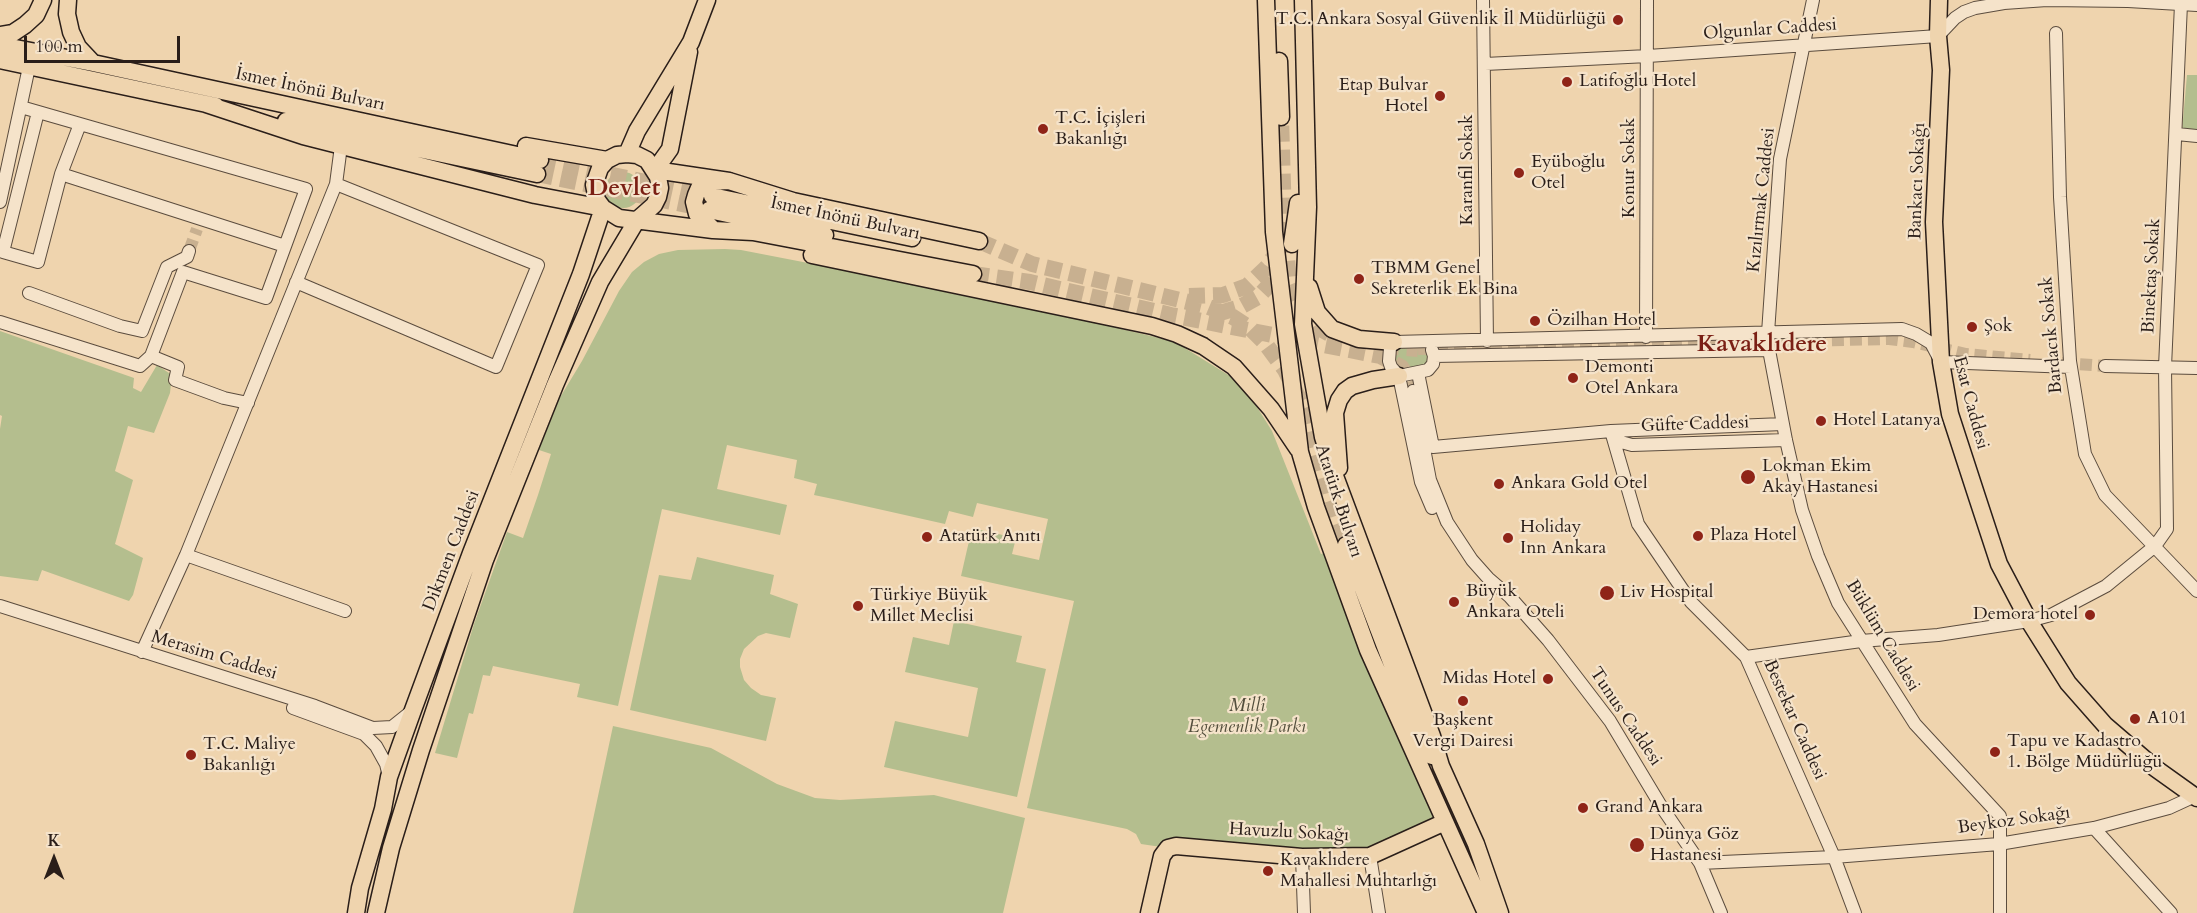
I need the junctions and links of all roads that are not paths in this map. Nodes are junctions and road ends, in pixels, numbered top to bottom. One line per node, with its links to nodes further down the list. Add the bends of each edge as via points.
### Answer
1 (43, 0): 17 (main road, via 36,15 25,25)
2 (68, 0): 24 (main road, via 71,32)
3 (708, 0): 19 (main road)
4 (1266, 0): 77 (main road, Atatürk Bulvarı, via 1274,232)
5 (1277, 0): 30 (main road)
6 (1292, 0): 47 (main road, via 1298,191)
7 (1303, 0): 51 (main road, Atatürk Bulvarı, via 1308,207)
8 (1483, 0): 25 (street, Karanfil Sokak)
9 (1647, 0): 22 (street, Konur Sokak)
10 (1813, 0): 21 (street, Kızılırmak Caddesi)
11 (1939, 0): 18 (main road, Bankacı Sokağı)
12 (2047, 0): 13 (street); 18 (street, via 1975,8 1955,18)
13 (2129, 1): 14 (street)
14 (2181, 4): 15 (street); 32 (street, Binektaş Sokak)
15 (2197, 5)
16 (2056, 33): 65 (street, Bardacık Sokak, via 2060,197)
17 (0, 35)
18 (1938, 36): 21 (street, Olgunlar Caddesi); 63 (main road, Bankacı Sokağı, via 1941,70 1934,222)
19 (691, 42): 35 (main road); 38 (main road, via 670,149)
20 (0, 45): 24 (main road, İsmet İnönü Bulvarı)
21 (1802, 47): 22 (street, Olgunlar Caddesi); 55 (street, Kızılırmak Caddesi, via 1780,159)
22 (1648, 56): 25 (street, Olgunlar Caddesi); 56 (street, Konur Sokak)
23 (0, 60): 26 (main road, İsmet İnönü Bulvarı)
24 (93, 63): 27 (main road, İsmet İnönü Bulvarı)
25 (1485, 64): 57 (street, Karanfil Sokak)
26 (29, 67): 27 (main road, İsmet İnönü Bulvarı); 28 (street)
27 (208, 96): 34 (main road, via 303,136); 36 (main road, via 304,98); 37 (main road, İsmet İnönü Bulvarı)
28 (21, 107): 29 (street); 42 (street)
29 (38, 112): 31 (street); 39 (street, via 3,252 38,262)
30 (1281, 117)
31 (80, 124): 39 (street); 48 (street, via 306,189)
32 (2177, 134): 33 (street); 66 (street, Binektaş Sokak)
33 (2197, 136)
34 (341, 146): 41 (street); 44 (main road, via 535,195)
35 (627, 154): 36 (main road); 38 (main road, via 647,160)
36 (607, 160): 44 (main road, via 594,185)
37 (539, 167)
38 (655, 170): 40 (main road); 45 (main road, via 658,197 654,206)
39 (61, 174): 48 (street, via 199,224)
40 (729, 181): 46 (main road, via 710,182 699,188 696,195 697,214); 50 (main road)
41 (336, 184): 52 (street); 52 (street, via 538,265 496,367)
42 (0, 202)
43 (710, 203): 50 (main road, İsmet İnönü Bulvarı)
44 (603, 208): 45 (main road, via 619,218); 93 (main road, Dikmen Caddesi)
45 (637, 220): 46 (main road); 107 (main road, Dikmen Caddesi, via 589,307 485,560 418,761)
46 (713, 230): 50 (main road); 77 (main road, via 743,240 1177,334 1203,346 1234,368 1271,409)
47 (1292, 244)
48 (285, 246): 61 (street, via 266,298 183,272)
49 (189, 251): 53 (street, via 187,257 167,267 142,331)
50 (976, 259)
51 (1305, 267): 59 (main road, via 1312,302 1324,322 1344,335); 78 (main road, Atatürk Bulvarı, via 1303,324 1323,438)
52 (296, 282): 71 (street)
53 (29, 293)
54 (0, 322): 61 (street, via 140,366)
55 (1768, 333): 56 (street, Esat Caddesi); 60 (street, Kızılırmak Caddesi); 63 (street, Esat Caddesi, via 1902,329 1931,343)
56 (1646, 337): 57 (street, Esat Caddesi)
57 (1487, 340): 58 (street, Esat Caddesi)
58 (1420, 341): 59 (street, Esat Caddesi); 62 (street)
59 (1394, 342): 69 (street, via 1389,361)
60 (1769, 350): 62 (street); 72 (street, Büklüm Caddesi)
61 (151, 356): 71 (street, via 178,367 175,380)
62 (1434, 356): 68 (street, via 1428,370)
63 (1941, 362): 65 (street); 89 (main road, Esat Caddesi, via 1950,414 1999,564)
64 (2105, 366): 66 (street)
65 (2071, 367): 82 (street, Bardacık Sokak, via 2085,454 2105,495)
66 (2165, 368): 67 (street); 82 (street, Binektaş Sokak, via 2167,529)
67 (2197, 368)
68 (1418, 373): 69 (street); 74 (street, Güfte Caddesi, via 1434,447)
69 (1399, 376): 78 (main road, via 1352,386 1339,400 1335,421); 84 (street, Tunus Caddesi, via 1421,482 1441,527 1461,553)
70 (1413, 391): 84 (street, Tunus Caddesi, via 1430,480 1447,522)
71 (248, 403): 83 (street)
72 (1783, 424): 73 (street, Güfte Caddesi); 75 (street, Büklüm Caddesi)
73 (1695, 428): 74 (street, Güfte Caddesi); 76 (street)
74 (1611, 431): 76 (street, Güfte Caddesi, via 1621,442 1632,445); 92 (street, Bestekar Caddesi, via 1638,524 1691,602)
75 (1786, 440): 76 (street, Güfte Caddesi); 90 (street, Büklüm Caddesi, via 1802,510 1818,556 1838,603)
76 (1697, 444)
77 (1300, 452): 80 (main road, Atatürk Bulvarı)
78 (1342, 495): 79 (main road, Atatürk Bulvarı)
79 (1353, 523): 80 (main road, via 1336,522); 94 (main road, Atatürk Bulvarı)
80 (1326, 534): 97 (main road, Atatürk Bulvarı, via 1368,650)
81 (1346, 545): 94 (main road, via 1420,737)
82 (2155, 546): 85 (street, Bardacık Sokak); 89 (street, via 2106,586 2051,615)
83 (186, 555): 87 (street); 91 (street)
84 (1472, 560): 103 (street, Tunus Caddesi, via 1548,640 1610,721)
85 (2197, 591)
86 (0, 606): 91 (street, Merasim Caddesi)
87 (345, 611)
88 (0, 615): 95 (street, Merasim Caddesi, via 307,712 364,734 376,746)
89 (2029, 621): 90 (street, via 1938,635); 96 (main road, Esat Caddesi, via 2068,683 2105,725)
90 (1861, 641): 92 (street); 99 (street, Büklüm Caddesi, via 1915,724 2000,816)
91 (142, 652): 93 (street, Merasim Caddesi, via 373,728 392,727)
92 (1746, 657): 102 (street, Bestekar Caddesi)
93 (412, 710): 95 (main road, Dikmen Caddesi)
94 (1441, 766): 104 (main road, Atatürk Bulvarı)
95 (389, 777): 106 (main road, Dikmen Caddesi)
96 (2196, 797): 98 (street, Beykoz Sokağı)
97 (1445, 822): 100 (main road, Havuzlu Sokağı); 105 (main road, Atatürk Bulvarı)
98 (2094, 828): 99 (street, Beykoz Sokağı); 120 (street)
99 (1999, 844): 102 (street, Beykoz Sokağı); 119 (street, Büklüm Caddesi)
100 (1370, 856): 101 (main road, Havuzlu Sokağı); 112 (street)
101 (1302, 857): 110 (main road, Havuzlu Sokağı, via 1185,846 1168,848 1162,855); 111 (street)
102 (1834, 857): 103 (street, Beykoz Sokağı); 118 (street, Bestekar Caddesi)
103 (1700, 863): 117 (street, Tunus Caddesi)
104 (1485, 866): 115 (main road, Atatürk Bulvarı); 116 (main road)
105 (1472, 884): 113 (main road); 114 (main road, Atatürk Bulvarı)
106 (360, 888): 107 (main road); 108 (main road, Dikmen Caddesi)
107 (381, 894): 109 (main road, Dikmen Caddesi)
108 (356, 911): 109 (main road)
109 (376, 913)
110 (1149, 913)
111 (1304, 913)
112 (1379, 913)
113 (1476, 913)
114 (1486, 913)
115 (1500, 913)
116 (1512, 913)
117 (1720, 913)
118 (1855, 913)
119 (2000, 913)
120 (2171, 913)

